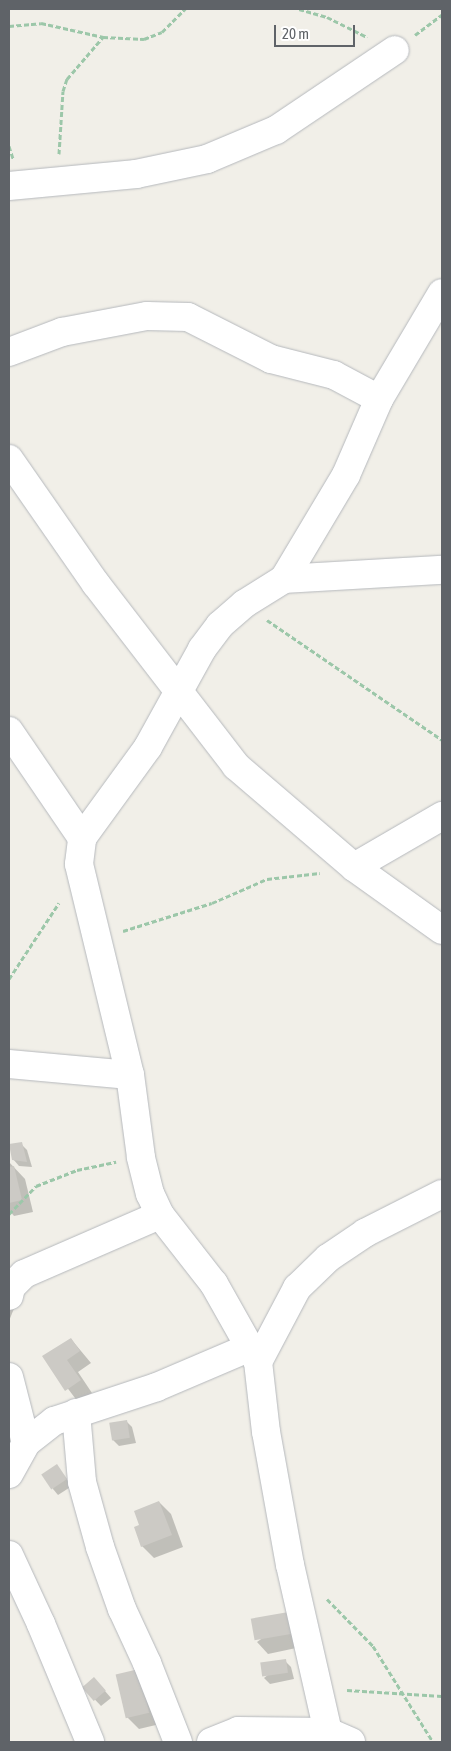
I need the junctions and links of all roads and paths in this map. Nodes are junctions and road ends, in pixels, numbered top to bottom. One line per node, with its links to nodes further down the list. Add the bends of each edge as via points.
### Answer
1 (185, 9): 4 (path, via 162,32 144,39)
2 (299, 9): 5 (path, via 327,17)
3 (9, 26): 4 (path, via 41,24)
4 (103, 36): 6 (path, via 67,79 62,91)
5 (395, 50): 6 (street, via 276,130 207,160 136,174)
6 (58, 180): 7 (street)
7 (9, 186)
8 (442, 293): 10 (street)
9 (9, 352): 10 (street, via 62,332 148,316 188,317 271,359 334,375)
10 (379, 399): 13 (street, via 346,475)
11 (9, 459): 15 (street, via 96,584)
12 (442, 570): 13 (street)
13 (284, 579): 14 (street)
14 (244, 604): 15 (street, via 220,625); 17 (path)
15 (179, 688): 19 (street, via 148,747); 21 (street, via 236,766)
16 (9, 731): 19 (street)
17 (442, 740)
18 (442, 816): 21 (street)
19 (82, 838): 20 (street)
20 (79, 864): 23 (street); 24 (path, via 56,909 13,968)
21 (351, 865): 22 (street); 23 (path, via 318,874 267,879 212,903)
22 (442, 930)
23 (96, 939): 26 (street)
24 (9, 979)
25 (9, 1064): 26 (street)
26 (130, 1075): 27 (street)
27 (141, 1157): 29 (path, via 77,1170 36,1186); 30 (street, via 150,1194)
28 (442, 1194): 32 (street, via 365,1233 328,1258 298,1288)
29 (9, 1214)
30 (160, 1215): 31 (street, via 24,1274 11,1287); 32 (street, via 214,1284)
31 (9, 1296)
32 (254, 1355): 34 (street); 39 (street, via 278,1499)
33 (9, 1377): 35 (street)
34 (76, 1413): 35 (street, via 54,1421); 44 (street, via 82,1482 100,1547 122,1609 148,1663)
35 (26, 1443): 36 (street)
36 (9, 1474)
37 (9, 1555): 43 (street)
38 (323, 1595): 40 (path, via 359,1629)
39 (317, 1689): 40 (path); 42 (street)
40 (405, 1694): 41 (path); 46 (path)
41 (442, 1696)
42 (340, 1737): 45 (street, via 238,1731)
43 (90, 1742)
44 (178, 1742)
45 (211, 1742)
46 (433, 1742)

